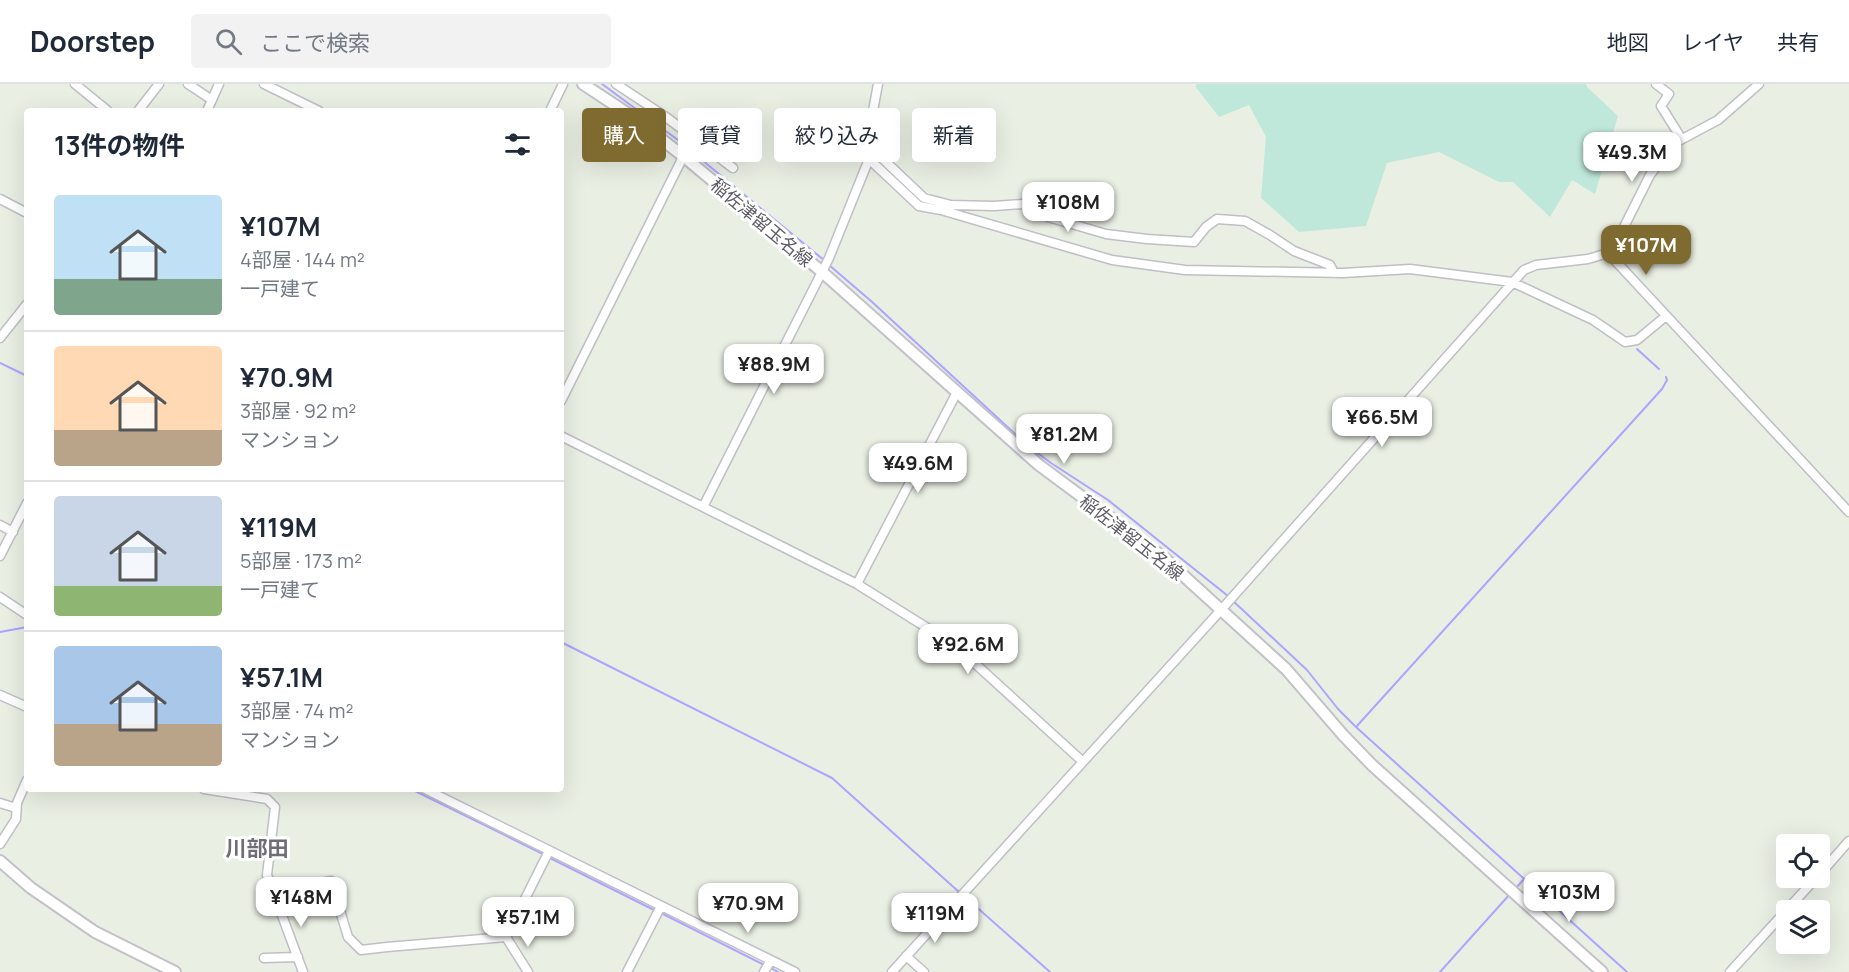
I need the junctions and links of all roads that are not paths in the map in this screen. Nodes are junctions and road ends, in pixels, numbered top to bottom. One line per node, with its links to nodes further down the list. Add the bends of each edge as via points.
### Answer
1 (75, 84): 13 (street)
2 (159, 84): 14 (street)
3 (188, 84): 12 (street)
4 (219, 84): 12 (street)
5 (264, 84): 16 (street)
6 (563, 84): 17 (street)
7 (583, 84): 21 (main road, 稲佐津留玉名線)
8 (616, 84): 19 (street)
9 (878, 84): 18 (street)
10 (1656, 84): 20 (street, via 1669,94 1661,106)
11 (1759, 84): 20 (street, via 1718,120)
12 (212, 99): 15 (street)
13 (104, 108)
14 (140, 108)
15 (208, 108)
16 (314, 108)
17 (551, 108)
18 (874, 108)
19 (678, 126)
20 (1681, 138): 31 (street, via 1650,175)
21 (678, 152)
22 (680, 162): 39 (street)
23 (690, 162): 32 (main road, 稲佐津留玉名線)
24 (725, 162): 28 (street)
25 (868, 162): 32 (street)
26 (872, 162): 33 (street, via 919,206 1112,260 1185,270)
27 (886, 162): 33 (street, via 924,198 951,205 1022,204 1048,217 1106,234 1194,242 1217,219 1245,221 1294,251 1330,265)
28 (733, 168)
29 (0, 199): 30 (street)
30 (24, 211)
31 (1608, 253): 34 (street, via 1536,265); 36 (street)
32 (822, 269): 38 (main road, 稲佐津留玉名線); 41 (street)
33 (1334, 273): 34 (street, via 1410,269)
34 (1512, 282): 36 (street, via 1593,320 1625,342 1637,339); 49 (street)
35 (24, 308): 37 (street)
36 (1666, 316): 43 (street)
37 (0, 338)
38 (957, 392): 47 (street); 49 (main road, 稲佐津留玉名線, via 1039,465)
39 (564, 395)
40 (564, 438): 41 (street)
41 (703, 507): 47 (street)
42 (24, 509): 45 (street)
43 (1849, 512)
44 (0, 525): 45 (street)
45 (13, 532): 46 (street)
46 (0, 556)
47 (857, 584): 53 (street, via 970,659)
48 (0, 597): 50 (street)
49 (1227, 603): 53 (street); 80 (main road, 稲佐津留玉名線, via 1372,765)
50 (24, 613)
51 (0, 695): 52 (street)
52 (24, 706)
53 (1082, 761): 68 (street)
54 (24, 787): 58 (street)
55 (223, 792): 65 (street, via 267,799 275,807 267,875)
56 (431, 792): 61 (street)
57 (0, 803): 58 (street)
58 (16, 808): 60 (street, via 16,819)
59 (1849, 841): 63 (street)
60 (0, 844)
61 (549, 851): 66 (street); 67 (street)
62 (0, 861): 73 (main road, via 31,888 95,932)
63 (1830, 863)
64 (1807, 888): 81 (street)
65 (275, 892): 67 (street, via 331,881 348,937 361,950); 69 (street)
66 (660, 907): 71 (street); 76 (street)
67 (506, 937): 75 (street)
68 (906, 956): 78 (street); 79 (street)
69 (298, 957): 70 (street); 74 (street)
70 (264, 958)
71 (771, 961): 72 (street); 77 (street)
72 (764, 971)
73 (175, 972)
74 (303, 972)
75 (528, 972)
76 (627, 972)
77 (795, 972)
78 (892, 972)
79 (924, 972)
80 (1602, 972)
81 (1730, 972)

